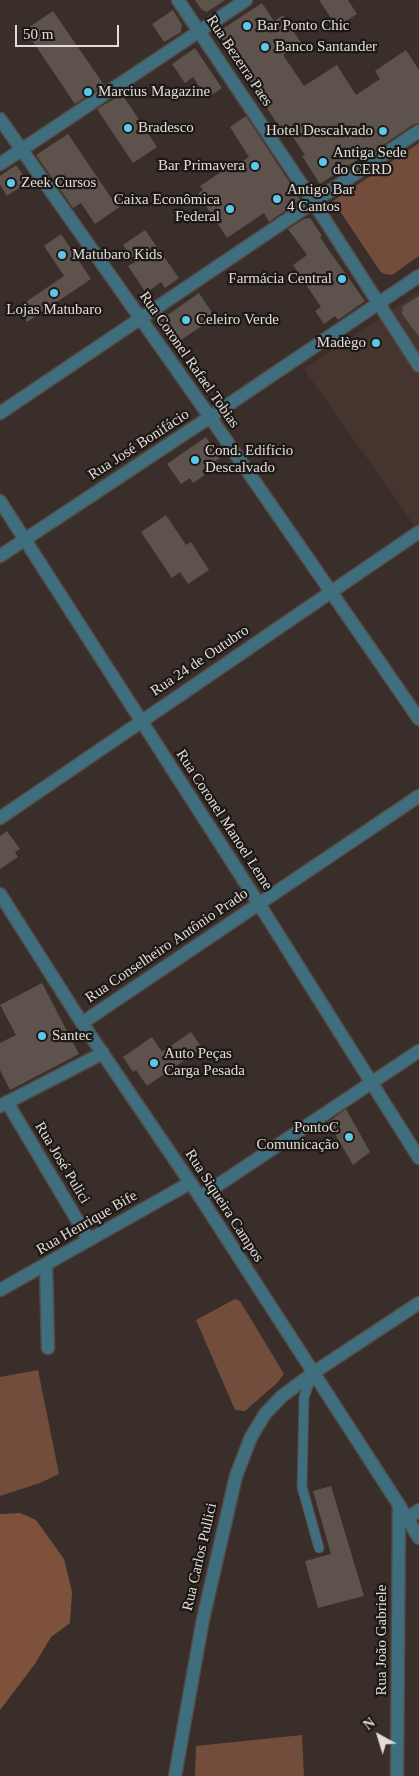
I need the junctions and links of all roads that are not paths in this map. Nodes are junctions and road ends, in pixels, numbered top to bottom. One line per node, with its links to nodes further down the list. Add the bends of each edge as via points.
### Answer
1 (178, 0): 3 (street, Rua Bezerra Paes)
2 (246, 0): 3 (street)
3 (199, 31): 6 (street); 8 (street, Rua Bezerra Paes)
4 (0, 119): 6 (street, Rua Coronel Rafael Tobias)
5 (419, 131): 8 (street)
6 (21, 150): 7 (street); 11 (street, Rua Coronel Rafael Tobias)
7 (0, 164)
8 (314, 203): 10 (street, Rua Bezerra Paes); 11 (street)
9 (419, 276): 10 (street, Rua José Bonifácio)
10 (378, 304): 12 (street, Rua Bezerra Paes); 14 (street, Rua José Bonifácio)
11 (140, 320): 13 (street); 14 (street, Rua Coronel Rafael Tobias)
12 (419, 366)
13 (0, 413)
14 (210, 417): 17 (street, Rua José Bonifácio); 19 (street, Rua Coronel Rafael Tobias)
15 (0, 501): 17 (street, Rua Coronel Manoel Leme)
16 (419, 532): 19 (street, Rua 24 de Outubro)
17 (25, 539): 18 (street, Rua José Bonifácio); 21 (street, Rua Coronel Manoel Leme)
18 (0, 556)
19 (332, 591): 20 (street, Rua Coronel Rafael Tobias); 21 (street, Rua 24 de Outubro)
20 (419, 718)
21 (141, 721): 23 (street, Rua 24 de Outubro); 25 (street, Rua Coronel Manoel Leme)
22 (419, 796): 25 (street, Rua Conselheiro Antônio Prado)
23 (0, 818)
24 (0, 894): 26 (street, Rua Siqueira Campos)
25 (259, 904): 26 (street, Rua Conselheiro Antônio Prado); 29 (street, Rua Coronel Manoel Leme)
26 (82, 1023): 28 (street, Rua Siqueira Campos)
27 (419, 1051): 29 (street)
28 (102, 1053): 30 (street); 32 (street, Rua Siqueira Campos)
29 (371, 1083): 31 (street, Rua Coronel Manoel Leme); 33 (street)
30 (3, 1104): 34 (street, Rua José Pulici)
31 (419, 1158)
32 (190, 1183): 33 (street, Rua Siqueira Campos); 34 (street, Rua Henrique Bife)
33 (200, 1197): 39 (street, Rua Siqueira Campos)
34 (89, 1240): 35 (street, Rua Henrique Bife)
35 (46, 1265): 36 (street, Rua Henrique Bife); 38 (street)
36 (0, 1290)
37 (419, 1302): 39 (street, Rua Carlos Pullici)
38 (48, 1348)
39 (313, 1373): 40 (street, Rua Siqueira Campos); 44 (lane, via 304,1397 302,1487); 45 (street, Rua Carlos Pullici, via 281,1397 265,1414 251,1437 236,1476 203,1619)
40 (399, 1504): 42 (street, Rua Siqueira Campos); 46 (street, Rua João Gabriele)
41 (419, 1510): 42 (street)
42 (407, 1519): 43 (street, Rua Siqueira Campos)
43 (419, 1538)
44 (319, 1548)
45 (175, 1776)
46 (397, 1776)

